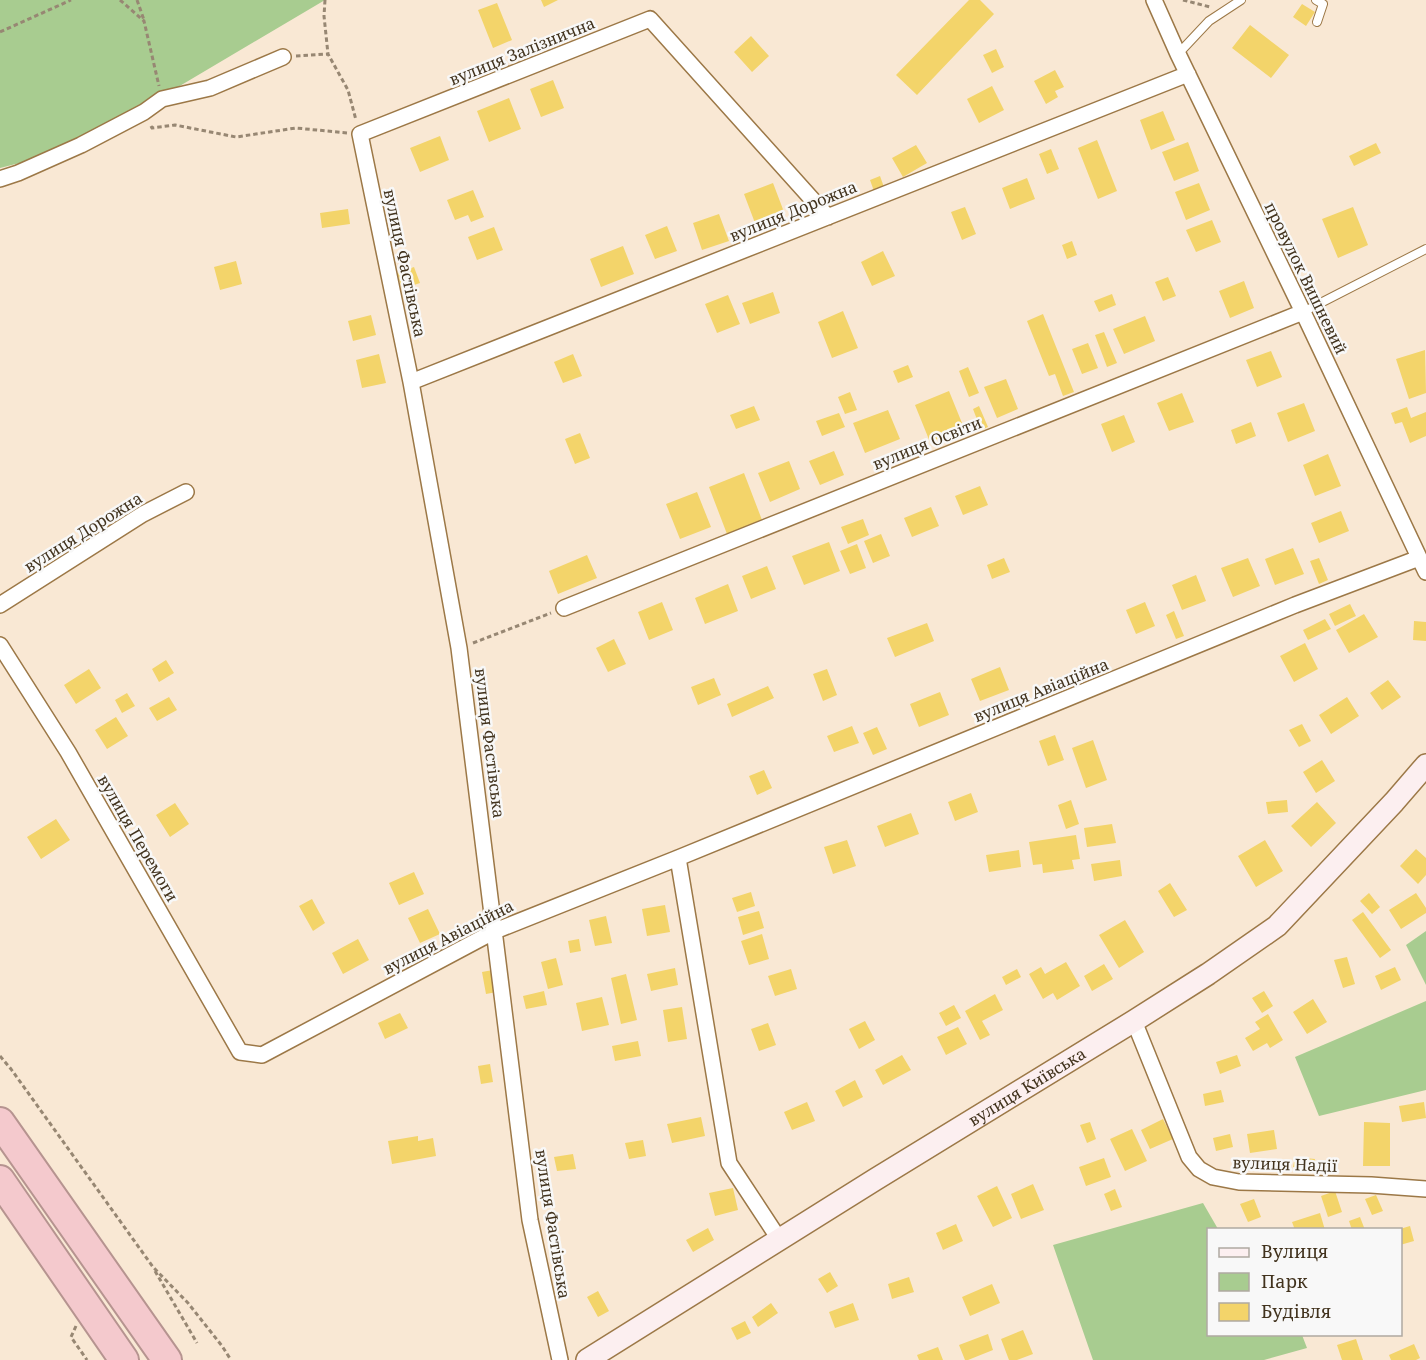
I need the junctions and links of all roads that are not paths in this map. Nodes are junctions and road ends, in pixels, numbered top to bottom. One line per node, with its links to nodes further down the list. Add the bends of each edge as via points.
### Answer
1 (1154, 0): 5 (street, провулок Вишневий)
2 (1241, 0): 5 (lane, via 1209,21)
3 (1316, 0): 4 (lane, via 1323,4)
4 (1317, 22)
5 (1178, 54): 7 (street, провулок Вишневий)
6 (283, 57): 9 (street, via 210,88 162,99 81,145)
7 (1188, 74): 10 (street, вулиця Дорожна); 12 (street, провулок Вишневий)
8 (360, 134): 10 (street, вулиця Залізнична, via 650,19); 13 (street, вулиця Фастівська)
9 (0, 178)
10 (828, 217): 13 (street, вулиця Дорожна)
11 (1426, 249): 12 (lane)
12 (1303, 312): 15 (street, провулок Вишневий); 17 (street, вулиця Освіти)
13 (411, 382): 21 (street, вулиця Фастівська, via 459,648)
14 (186, 492): 16 (street, вулиця Дорожна, via 143,514)
15 (1423, 565): 20 (street, вулиця Авіаційна, via 1295,605)
16 (0, 605)
17 (564, 608)
18 (0, 645): 23 (street, вулиця Перемоги, via 68,752)
19 (1426, 765): 22 (street, вулиця Київська, via 1277,926)
20 (678, 858): 21 (street, вулиця Авіаційна); 27 (street, via 729,1163)
21 (495, 931): 23 (street, вулиця Авіаційна, via 262,1054); 30 (street, вулиця Фастівська, via 530,1220)
22 (1134, 1021): 26 (street, вулиця Надії, via 1189,1157 1199,1169 1213,1177 1239,1182); 27 (street, вулиця Київська)
23 (240, 1052)
24 (0, 1122): 29 (highway)
25 (0, 1180): 28 (highway)
26 (1426, 1189)
27 (779, 1239): 31 (street, вулиця Київська)
28 (124, 1360)
29 (167, 1360)
30 (560, 1360)
31 (587, 1360)

